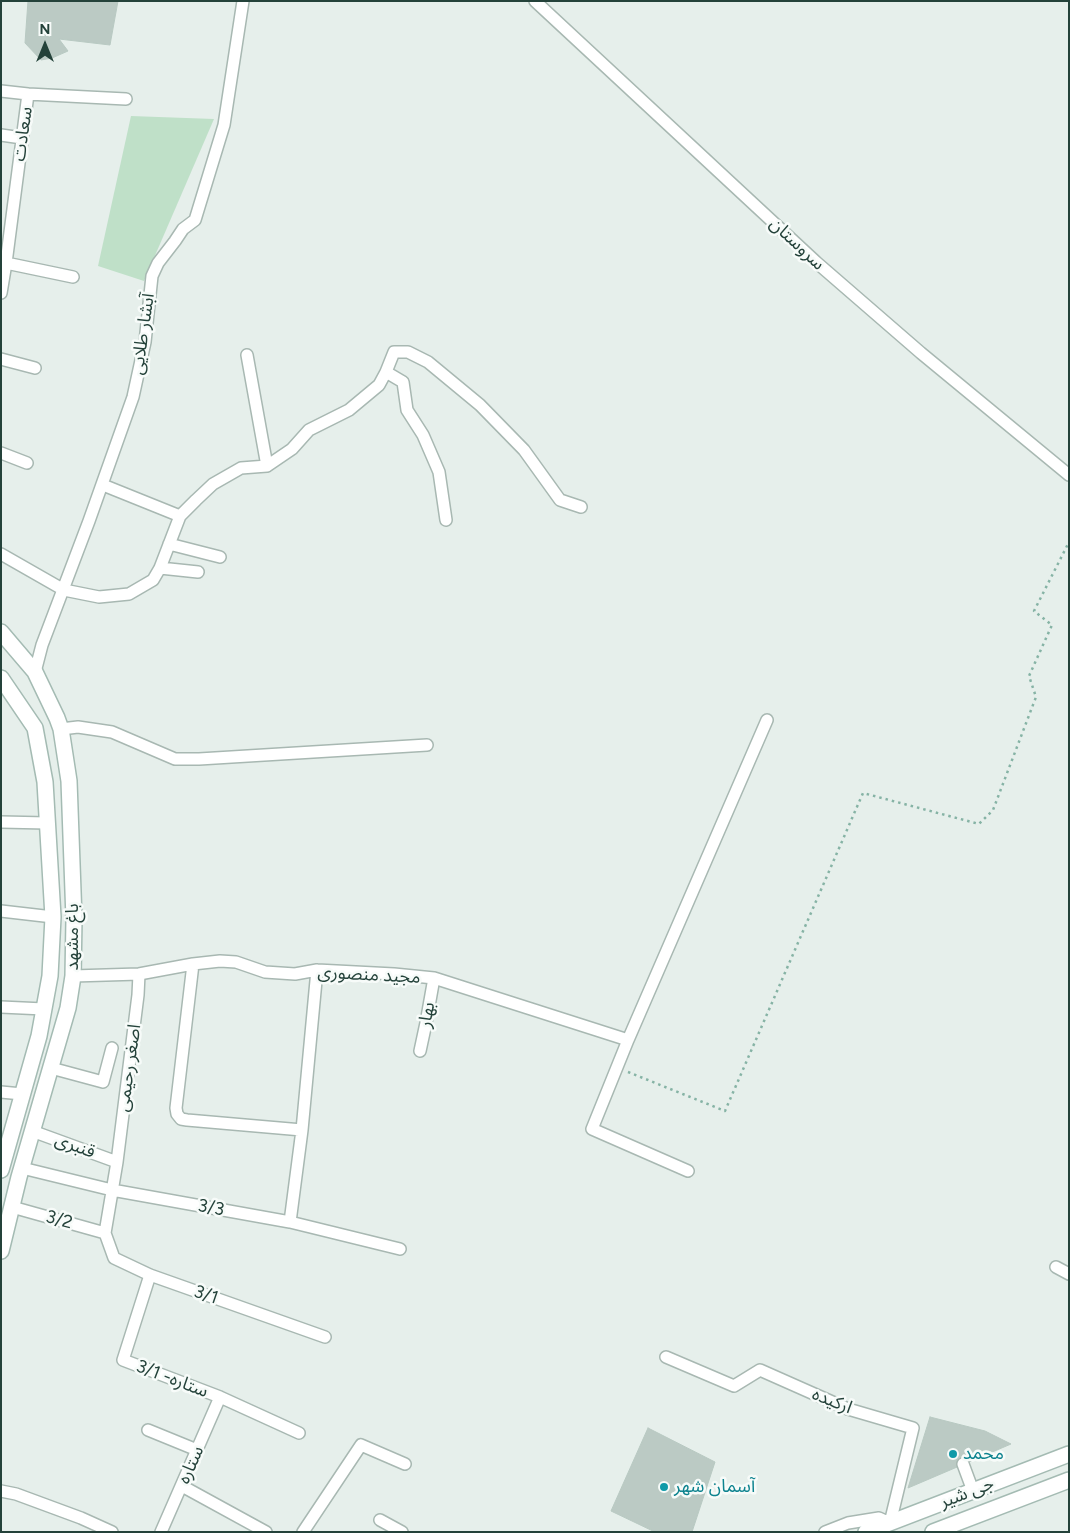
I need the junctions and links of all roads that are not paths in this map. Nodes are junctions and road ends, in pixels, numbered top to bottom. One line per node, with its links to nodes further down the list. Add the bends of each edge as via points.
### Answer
1 (243, 1): 19 (street, آبشار طلایی, via 224,125 195,220 183,229 152,276 145,342 134,397)
2 (535, 1): 18 (street, سروستان, via 816,262)
3 (1, 91): 4 (street)
4 (28, 94): 5 (street); 7 (street, سعادت)
5 (126, 99)
6 (1, 135): 7 (street)
7 (22, 138): 8 (street, سعادت)
8 (6, 263): 9 (street); 10 (street, سعادت)
9 (73, 277)
10 (1, 293)
11 (247, 355): 17 (street)
12 (1, 359): 13 (street)
13 (35, 368)
14 (386, 372): 17 (street, via 378,385 349,410 309,430 292,449); 20 (street, via 394,352 408,352 428,362 487,411 524,450 560,500); 22 (street, via 404,382 407,410 423,435 439,472)
15 (1, 453): 16 (street)
16 (27, 463)
17 (267, 466): 21 (street, via 241,468 213,484)
18 (1069, 475)
19 (103, 485): 21 (street); 28 (street, آبشار طلایی)
20 (581, 507)
21 (180, 516): 23 (street)
22 (446, 520)
23 (169, 544): 25 (street); 26 (street)
24 (1, 554): 28 (street)
25 (220, 557)
26 (160, 568): 27 (street); 28 (street, via 153,580 128,594 99,597)
27 (198, 572)
28 (64, 590): 30 (street, آبشار طلایی)
29 (1, 632): 30 (main road, باغ مشهد)
30 (35, 672): 34 (main road, باغ مشهد)
31 (1, 678): 32 (main road, باغ مشهد)
32 (8, 694): 37 (main road, باغ مشهد, via 35,728)
33 (767, 720): 47 (street)
34 (61, 728): 35 (street, via 112,732 175,759); 43 (main road, باغ مشهد, via 69,781)
35 (427, 745)
36 (1, 822): 37 (street)
37 (47, 823): 39 (main road, باغ مشهد)
38 (1, 912): 39 (street)
39 (53, 917): 46 (main road, باغ مشهد, via 50,976)
40 (193, 964): 41 (street, مجید منصوری, via 236,962 265,972 295,974); 42 (street, مجید منصوری); 53 (street, via 177,1114 187,1120)
41 (317, 970): 44 (street, مجید منصوری); 53 (street)
42 (139, 974): 43 (street, مجید منصوری); 55 (street, اصغر رحیمی)
43 (73, 976): 50 (main road, باغ مشهد, via 68,1008)
44 (434, 978): 47 (street, مجید منصوری); 49 (street, بهار)
45 (1, 1007): 46 (street)
46 (44, 1009): 52 (main road, باغ مشهد)
47 (628, 1040): 58 (street, via 592,1129)
48 (112, 1048): 50 (street, via 103,1082)
49 (420, 1051)
50 (51, 1068): 54 (main road, باغ مشهد)
51 (1, 1092): 52 (street)
52 (22, 1094): 57 (main road, باغ مشهد)
53 (302, 1130): 61 (street)
54 (32, 1131): 55 (street, قنبری); 56 (main road, باغ مشهد)
55 (117, 1162): 59 (street, اصغر رحیمی)
56 (22, 1168): 59 (street, 3/3); 60 (main road, باغ مشهد)
57 (1, 1170)
58 (688, 1171)
59 (112, 1190): 61 (street, 3/3); 62 (street, اصغر رحیمی)
60 (12, 1207): 62 (street, 3/2); 64 (main road, باغ مشهد)
61 (290, 1222): 63 (street, 3/3)
62 (105, 1233): 67 (street, 3/1, via 114,1258)
63 (400, 1249)
64 (1, 1251)
65 (1056, 1267): 66 (street)
66 (1069, 1274)
67 (150, 1275): 68 (street, 3/1); 70 (street, ستاره- 3/1, via 123,1360)
68 (325, 1336)
69 (666, 1357): 82 (street, ارکیده, via 734,1386 760,1370 848,1409 913,1428)
70 (220, 1397): 72 (street); 73 (street, ستاره)
71 (148, 1430): 73 (street)
72 (300, 1433)
73 (197, 1450): 78 (street, ستاره)
74 (1069, 1454): 80 (main road, جی شیر)
75 (405, 1464): 83 (street, via 361,1445)
76 (964, 1464): 80 (street)
77 (1069, 1480): 91 (main road, جی شیر)
78 (182, 1486): 85 (street, ستاره); 86 (street)
79 (1, 1491): 84 (street)
80 (973, 1491): 82 (main road, جی شیر)
81 (380, 1520): 88 (street)
82 (890, 1523): 89 (street, via 879,1518 848,1523); 90 (main road, جی شیر)
83 (307, 1530)
84 (112, 1532)
85 (161, 1532)
86 (266, 1532)
87 (395, 1532): 88 (street, via 396,1529)
88 (402, 1532)
89 (825, 1532)
90 (866, 1532)
91 (933, 1532)

